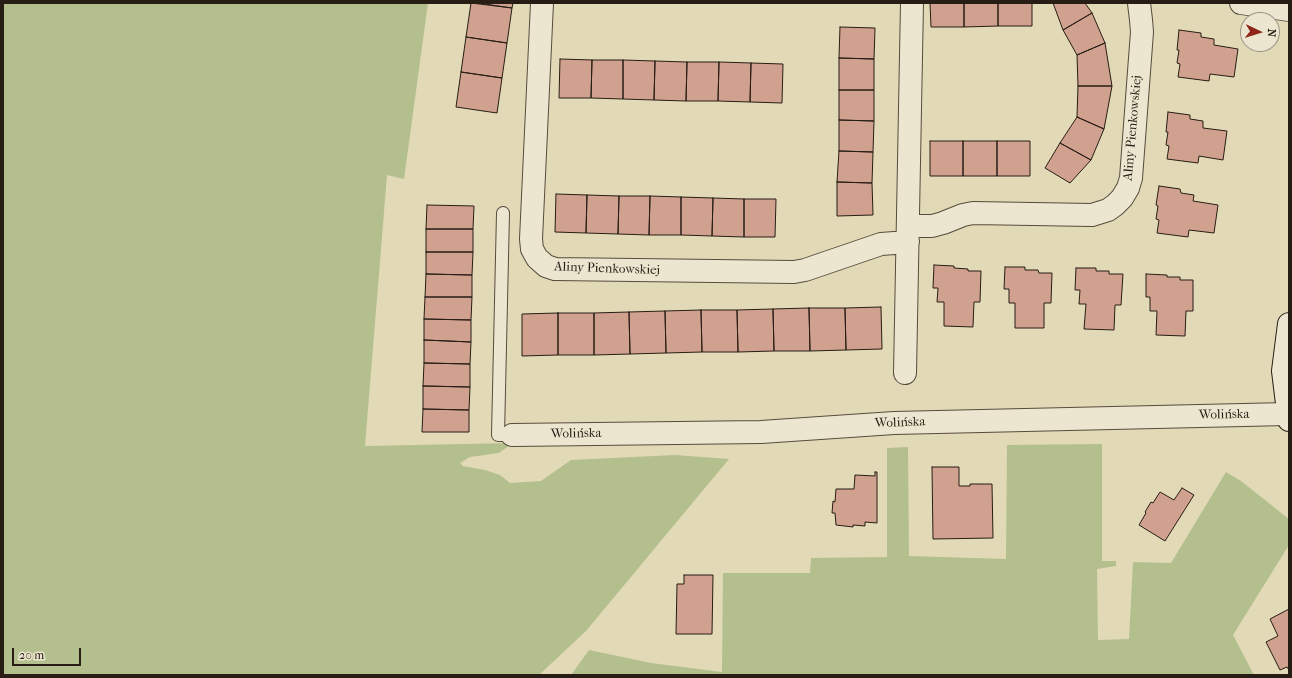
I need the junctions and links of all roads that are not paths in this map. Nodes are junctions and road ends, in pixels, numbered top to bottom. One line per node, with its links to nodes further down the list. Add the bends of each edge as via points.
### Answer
1 (542, 3): 7 (street, Aliny Pienkowskiej, via 532,249 546,266 555,270 794,272)
2 (912, 3): 7 (street)
3 (1138, 3): 7 (street, Aliny Pienkowskiej, via 1142,32 1131,178 1122,198 1108,210 1092,215 973,213)
4 (1242, 3): 5 (street)
5 (1289, 10)
6 (503, 213): 11 (lane, via 498,435)
7 (908, 234): 9 (street)
8 (1289, 324): 10 (street, via 1283,371)
9 (905, 373)
10 (1288, 417): 11 (street, Wolińska, via 894,423 761,432)
11 (512, 435)

